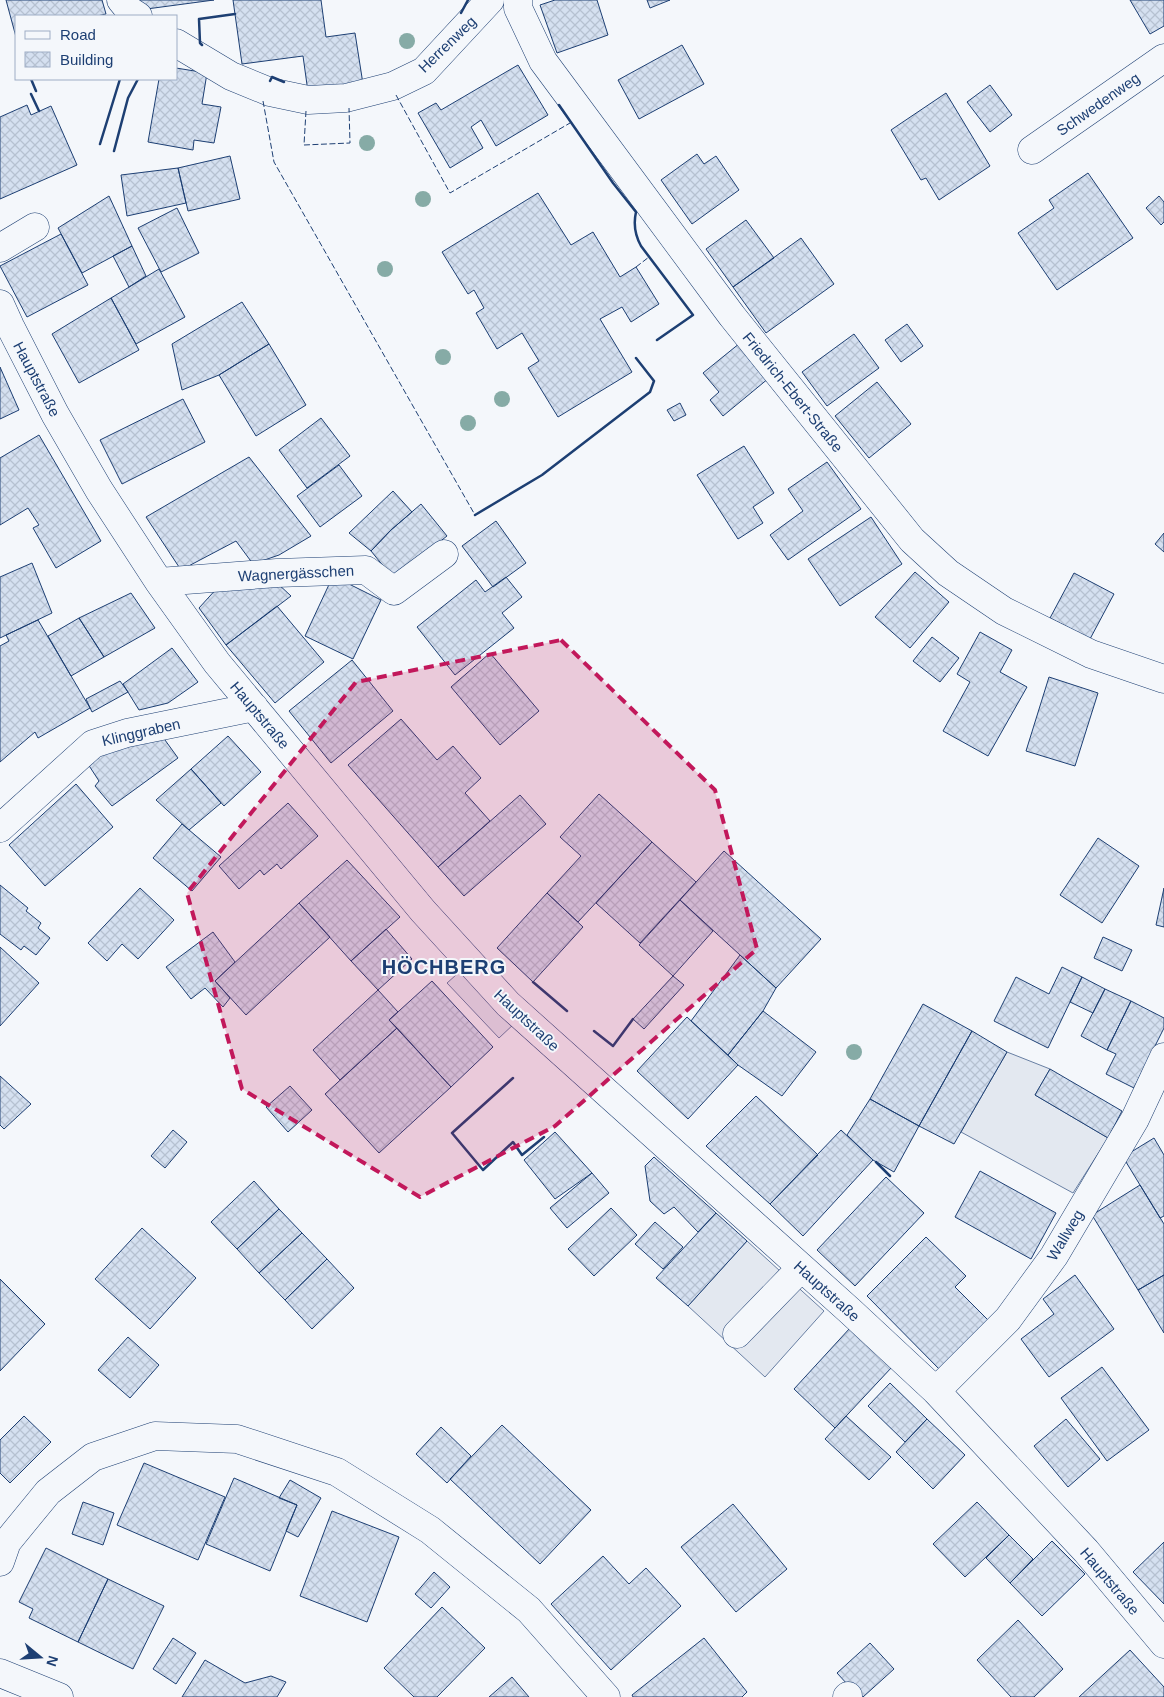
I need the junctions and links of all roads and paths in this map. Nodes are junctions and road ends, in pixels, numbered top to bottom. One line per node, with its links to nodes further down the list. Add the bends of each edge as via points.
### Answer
1 (121, 0): 4 (street)
2 (490, 0): 5 (street, Herrenweg, via 424,71 393,86 346,98 308,100 270,92 231,76)
3 (518, 0): 13 (street, Friedrich-Ebert-Straße, via 518,8 543,61 732,316 912,540 948,572 1004,611 1091,654)
4 (136, 15)
5 (178, 44)
6 (1164, 58): 7 (street, Schwedenweg)
7 (1032, 150)
8 (34, 227): 9 (street)
9 (0, 248)
10 (3, 320): 12 (street, Hauptstraße, via 99,490)
11 (444, 554): 12 (street, Wagnergässchen, via 394,591 366,570)
12 (159, 582): 14 (street, Hauptstraße, via 217,663)
13 (1164, 680)
14 (254, 707): 15 (street, Klinggraben, via 127,733 93,744); 17 (street, Hauptstraße, via 423,911 508,1004)
15 (0, 828)
16 (1164, 1057): 19 (street, Wallweg, via 1134,1119 1054,1256 1008,1319)
17 (801, 1268): 18 (street); 19 (street, Hauptstraße)
18 (737, 1334)
19 (936, 1391): 21 (street, Hauptstraße, via 1086,1551)
20 (0, 1562): 24 (street, via 7,1542 48,1492 93,1458 155,1436 237,1440 337,1472 430,1530 530,1610)
21 (1164, 1644)
22 (0, 1673): 23 (street)
23 (59, 1697)
24 (606, 1697)

